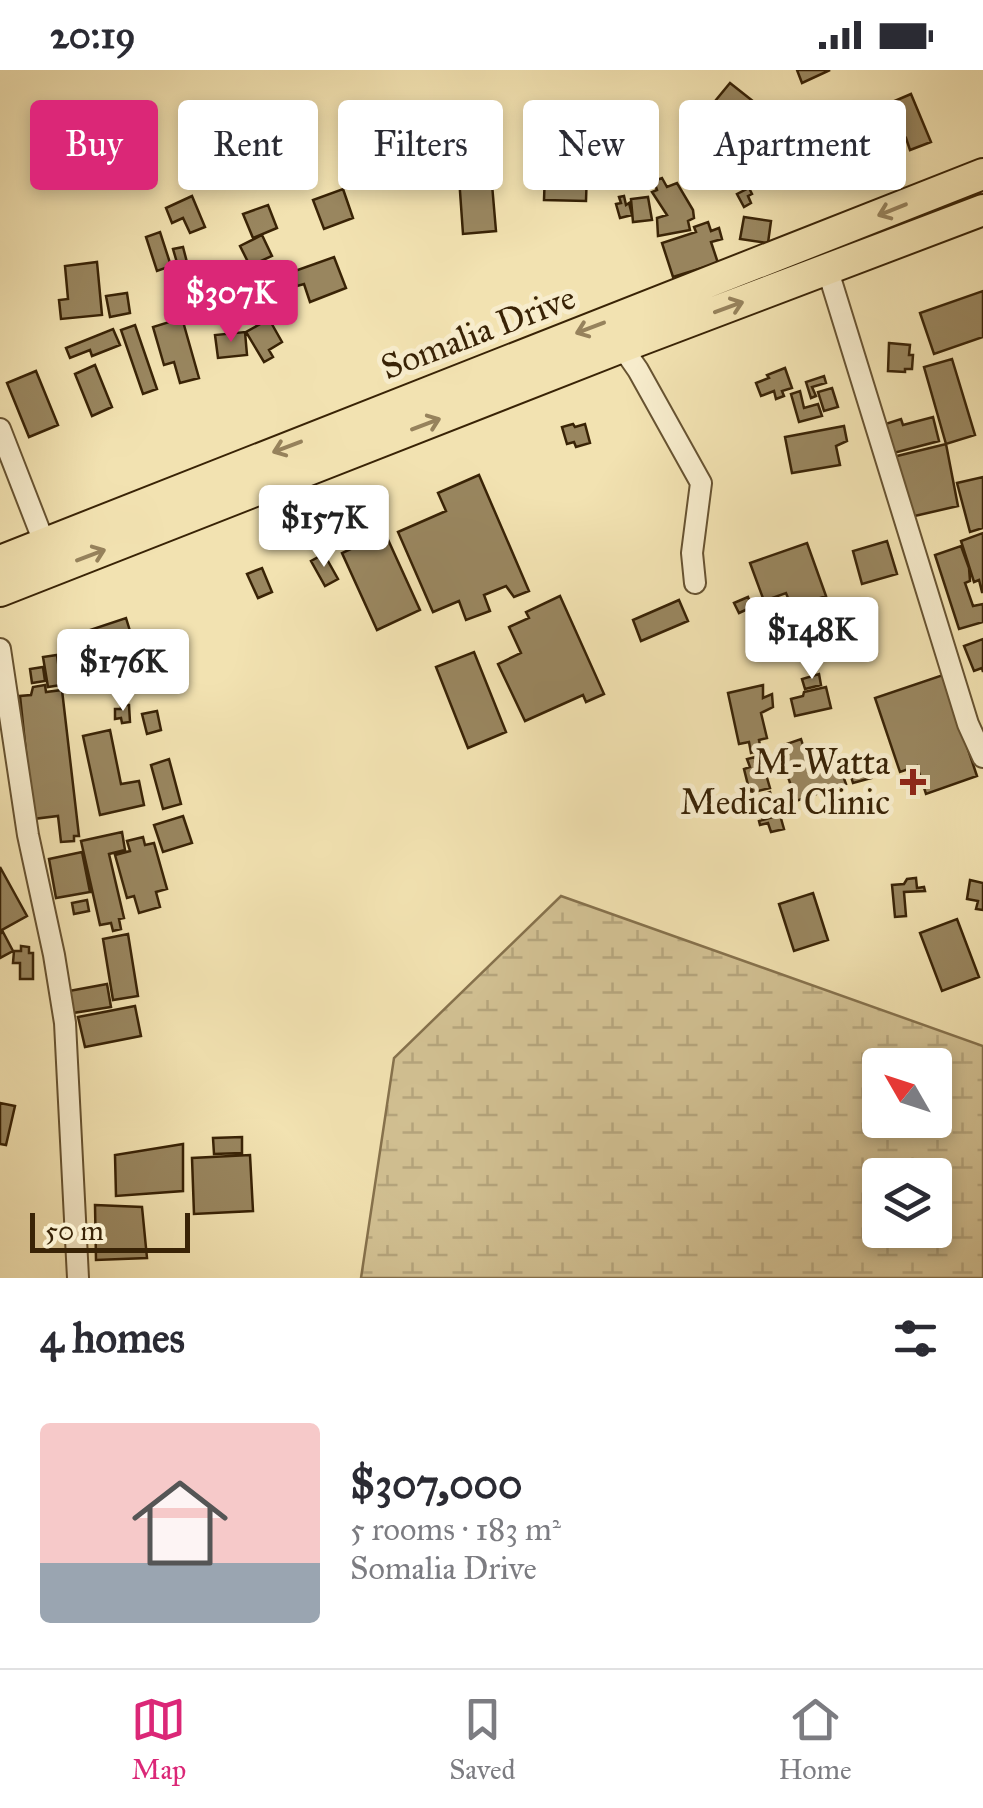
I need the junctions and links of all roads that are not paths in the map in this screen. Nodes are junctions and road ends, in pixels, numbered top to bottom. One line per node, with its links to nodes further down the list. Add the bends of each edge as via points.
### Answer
1 (983, 174): 6 (main road, Somalia Drive, one-way to 6)
2 (983, 210): 3 (main road, Somalia Drive)
3 (828, 271): 4 (main road, Somalia Drive, one-way to 3); 11 (street)
4 (622, 347): 8 (street, via 702,482 692,553); 9 (main road, Somalia Drive, one-way to 4)
5 (0, 429): 6 (street)
6 (44, 542): 7 (main road, Somalia Drive)
7 (0, 560)
8 (695, 584)
9 (0, 591)
10 (0, 650): 12 (street, via 65,1023)
11 (983, 757)
12 (78, 1278)

